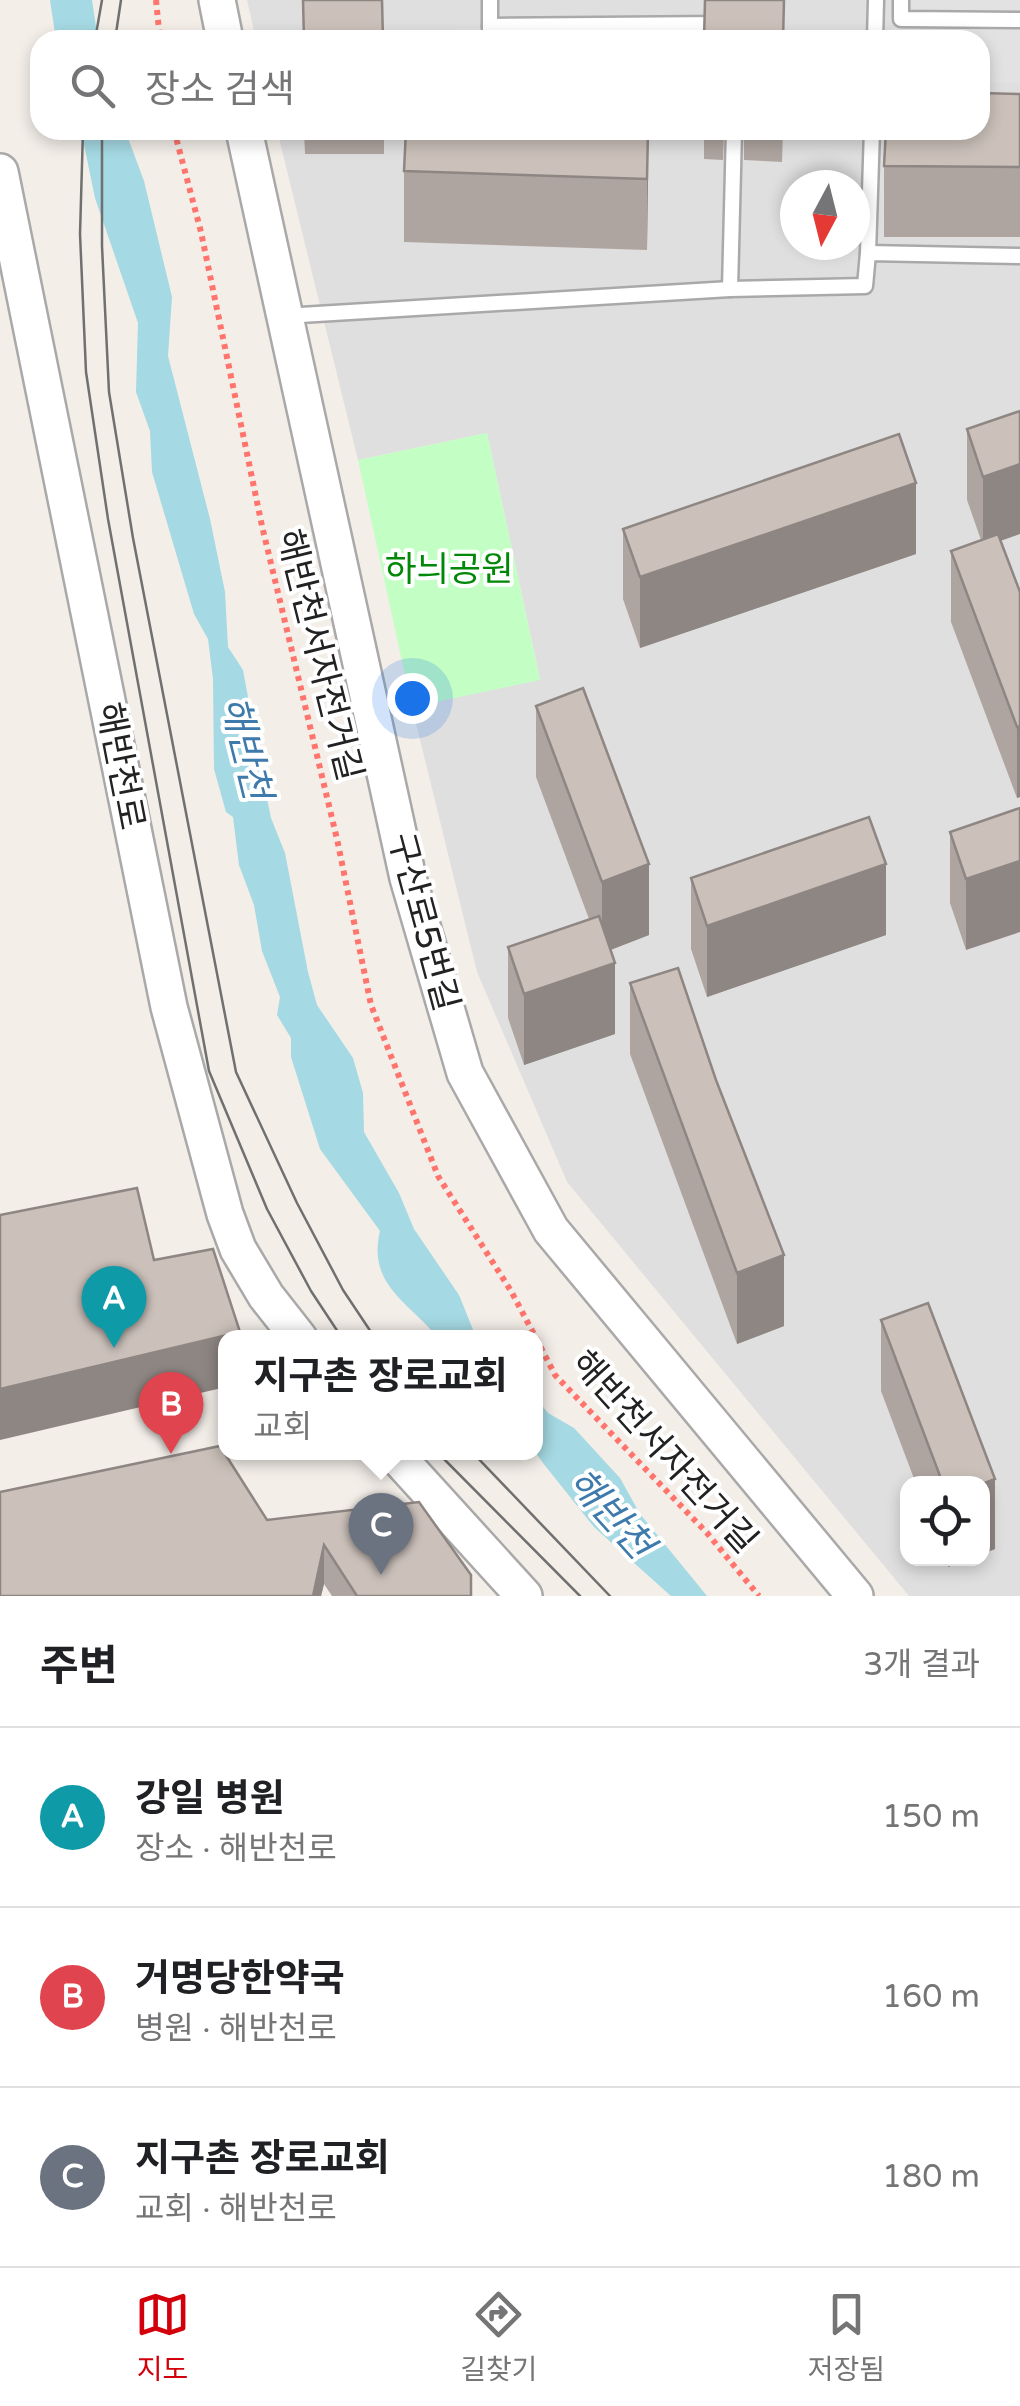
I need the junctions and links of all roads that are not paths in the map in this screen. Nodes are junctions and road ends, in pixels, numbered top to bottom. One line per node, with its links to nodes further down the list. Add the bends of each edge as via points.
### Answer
1 (217, 0): 7 (street)
2 (490, 0): 8 (lane)
3 (876, 0): 10 (lane)
4 (902, 0): 5 (lane, via 901,19)
5 (1020, 20)
6 (736, 24): 9 (lane)
7 (223, 30)
8 (490, 30)
9 (572, 30)
10 (875, 30)
11 (246, 140): 20 (street, 구산로5번길)
12 (734, 140): 19 (lane)
13 (872, 140): 15 (lane)
14 (0, 172): 21 (street, 해반천로, via 169,1007 238,1249)
15 (870, 191)
16 (870, 253): 17 (lane)
17 (1020, 256)
18 (867, 260): 19 (lane, via 865,286)
19 (730, 290): 20 (lane)
20 (284, 316): 24 (street, 구산로5번길, via 408,878 465,1073 551,1230)
21 (293, 1330)
22 (400, 1460): 23 (street)
23 (524, 1596)
24 (855, 1596)

